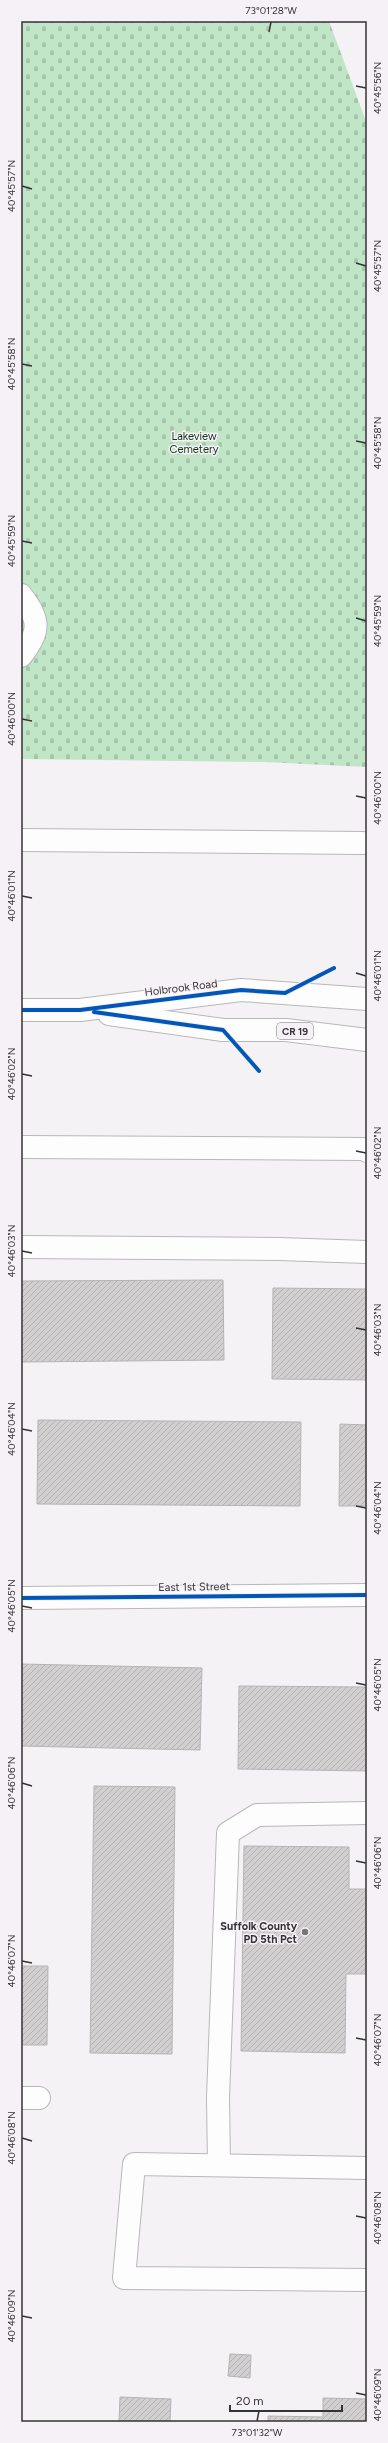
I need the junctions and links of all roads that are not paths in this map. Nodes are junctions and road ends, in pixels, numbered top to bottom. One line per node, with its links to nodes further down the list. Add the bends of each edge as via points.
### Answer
1 (21, 595): 2 (main road, via 35,615 34,640)
2 (21, 656)
3 (21, 840): 4 (main road)
4 (363, 843)
5 (367, 999): 7 (main road, Holbrook Road / CR 19, via 241,990)
6 (21, 1010): 7 (main road, Holbrook Road / CR 19)
7 (80, 1010): 8 (main road, Holbrook Road / CR 19, via 223,1030 286,1030)
8 (367, 1040)
9 (21, 1147): 10 (main road)
10 (367, 1151)
11 (21, 1247): 12 (main road, via 280,1248)
12 (367, 1252)
13 (367, 1595): 14 (main road, East 1st Street)
14 (21, 1598)
15 (367, 1813): 16 (main road, via 256,1815 228,1833 218,2098)
16 (219, 2166): 17 (main road); 18 (main road, via 134,2164 124,2278)
17 (367, 2168)
18 (367, 2280)

